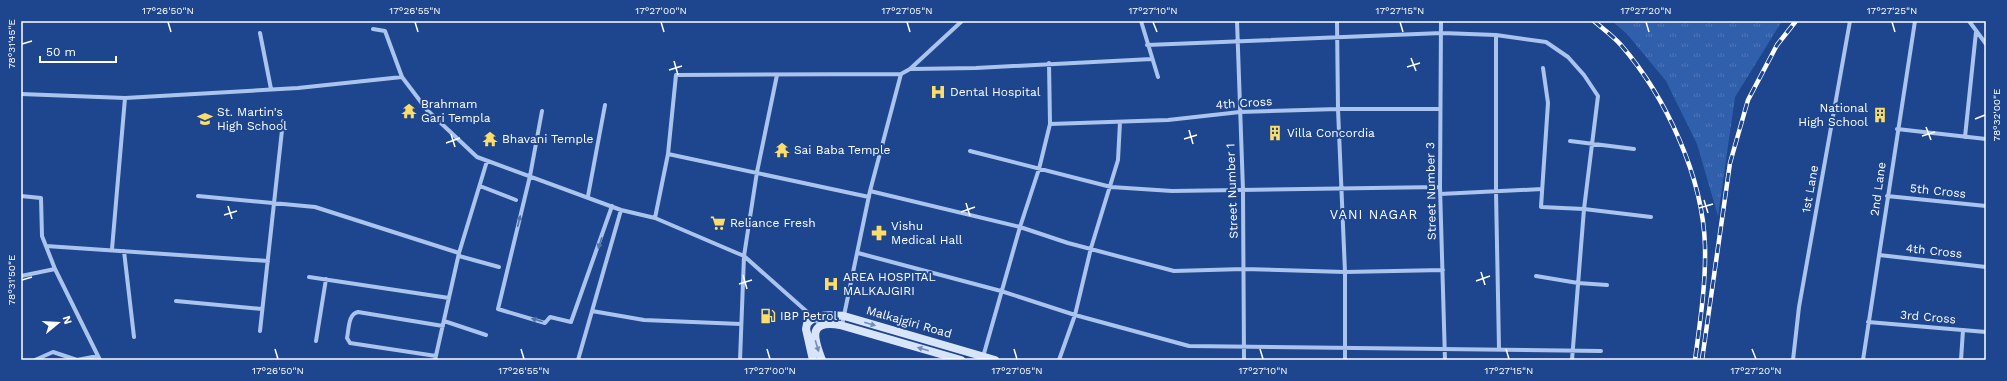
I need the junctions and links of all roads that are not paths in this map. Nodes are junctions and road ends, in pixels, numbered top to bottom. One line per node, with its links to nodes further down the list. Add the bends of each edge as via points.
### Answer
1 (962, 21): 21 (street)
2 (1141, 21): 17 (street)
3 (1237, 21): 15 (street, Street Number 1)
4 (1337, 21): 14 (street)
5 (1441, 21): 12 (street, Street Number 3)
6 (1850, 21): 135 (street, 1st Lane, via 1799,307)
7 (1915, 21): 37 (street, 2nd Lane)
8 (1969, 21): 10 (street)
9 (373, 29): 24 (street, via 385,31)
10 (1976, 32): 16 (street); 38 (street)
11 (260, 33): 26 (street)
12 (1442, 33): 13 (street); 14 (street); 31 (street, Street Number 3)
13 (1496, 36): 41 (street, via 1546,42 1568,57 1598,96); 56 (street)
14 (1338, 38): 15 (street); 30 (street)
15 (1238, 41): 17 (street); 33 (street, Street Number 1)
16 (1986, 44)
17 (1147, 45): 18 (street)
18 (1152, 59): 19 (street); 25 (street)
19 (1049, 63): 21 (street); 36 (street)
20 (1543, 68): 53 (street, via 1548,102)
21 (910, 69): 22 (street)
22 (901, 74): 23 (street); 55 (street)
23 (777, 75): 44 (street, via 676,75); 47 (street)
24 (402, 77): 26 (street); 45 (street, via 428,110 477,157)
25 (1158, 78)
26 (271, 90): 28 (street)
27 (21, 94): 28 (street)
28 (125, 98): 74 (street)
29 (605, 106): 60 (street)
30 (1338, 109): 31 (street, 4th Cross); 33 (street, 4th Cross); 52 (street)
31 (1439, 109): 51 (street, Street Number 3)
32 (542, 111): 48 (street)
33 (1240, 112): 35 (street, 4th Cross); 54 (street, Street Number 1)
34 (283, 121): 64 (street)
35 (1120, 122): 36 (street, 4th Cross); 50 (street, via 1118,160)
36 (1050, 124): 46 (street)
37 (1897, 128): 38 (street); 62 (street, 2nd Lane)
38 (1965, 137): 39 (street)
39 (1986, 139)
40 (1570, 141): 41 (street)
41 (1592, 144): 42 (street); 67 (street)
42 (1634, 149)
43 (970, 151): 46 (street)
44 (668, 154): 47 (street); 70 (street)
45 (487, 161): 48 (street); 49 (street)
46 (1039, 169): 50 (street); 71 (street)
47 (757, 172): 61 (street); 79 (street)
48 (530, 176): 60 (street); 65 (street, one-way to 48, via 571,322 550,317 545,323 500,310 498,305)
49 (480, 186): 63 (street); 77 (street)
50 (1111, 187): 54 (street, via 1172,191); 73 (street)
51 (1440, 187): 52 (street); 57 (street, Street Number 3)
52 (1342, 188): 54 (street); 86 (street)
53 (1542, 189): 56 (street); 67 (street, via 1541,207)
54 (1242, 190): 84 (street, Street Number 1)
55 (870, 191): 61 (street); 71 (street)
56 (1496, 192): 57 (street); 116 (street)
57 (1440, 194): 85 (street, Street Number 3)
58 (21, 196): 72 (street, via 41,198 42,236)
59 (198, 196): 64 (street)
60 (588, 196): 65 (street)
61 (869, 196): 76 (street)
62 (1887, 196): 66 (street, 5th Cross); 78 (street, 2nd Lane)
63 (516, 200)
64 (274, 203): 77 (street, via 315,207); 80 (street)
65 (612, 206): 68 (street)
66 (1986, 206)
67 (1584, 209): 69 (street); 91 (street)
68 (621, 210): 70 (street); 97 (street)
69 (1651, 217)
70 (655, 218): 79 (street)
71 (1020, 227): 73 (street); 93 (street)
72 (46, 246): 74 (street); 83 (street)
73 (1091, 248): 84 (street, via 1174,272); 98 (street)
74 (112, 249): 75 (street)
75 (124, 251): 80 (street); 111 (street)
76 (858, 253): 93 (street); 99 (street)
77 (459, 254): 81 (street); 94 (street)
78 (1879, 255): 82 (street, 4th Cross); 102 (street, 2nd Lane)
79 (744, 256): 100 (street); 103 (street)
80 (268, 261): 96 (street)
81 (500, 267)
82 (1986, 267)
83 (55, 269): 87 (street); 119 (street)
84 (1244, 269): 86 (street); 113 (street, Street Number 1)
85 (1443, 270): 86 (street); 115 (street, Street Number 3)
86 (1345, 272): 114 (street)
87 (21, 276)
88 (1536, 276): 91 (street)
89 (309, 277): 90 (street)
90 (326, 280): 94 (street); 112 (street)
91 (1578, 283): 92 (street); 117 (street)
92 (1607, 285)
93 (1002, 291): 98 (street); 120 (street)
94 (450, 298): 101 (street)
95 (176, 301): 96 (street)
96 (262, 309): 107 (street)
97 (592, 311): 103 (street, via 644,320); 124 (street)
98 (1075, 315): 113 (street, via 1189,346); 130 (street)
99 (844, 316): 100 (main road, Malkajgiri Road); 106 (street); 120 (main road, Malkajgiri Road, one-way to 120)
100 (814, 318): 104 (street); 126 (main road, via 807,324 806,329)
101 (444, 321): 105 (street); 110 (street)
102 (1868, 322): 108 (street, 3rd Cross); 136 (street, 2nd Lane)
103 (741, 324): 125 (street)
104 (820, 325): 106 (main road, Malkajgiri Road, via 828,323); 127 (main road, one-way to 127, via 814,335)
105 (443, 326): 121 (street); 121 (street, via 358,312 351,316 347,338 350,343)
106 (842, 326): 128 (main road, Malkajgiri Road, one-way to 106)
107 (260, 330)
108 (1963, 330): 109 (street, 3rd Cross); 137 (street)
109 (1986, 332)
110 (486, 335)
111 (134, 337)
112 (316, 341)
113 (1245, 346): 114 (street); 131 (street, Street Number 1)
114 (1345, 347): 115 (street); 132 (street)
115 (1445, 348): 116 (street); 133 (street, Street Number 3)
116 (1499, 348): 117 (street)
117 (1573, 350): 118 (street); 134 (street)
118 (1601, 351)
119 (98, 356): 122 (street, via 77,360 53,352); 123 (street)
120 (983, 357): 129 (main road, Malkajgiri Road)
121 (436, 358)
122 (35, 360)
123 (100, 360)
124 (578, 360)
125 (740, 360)
126 (813, 360)
127 (822, 360)
128 (961, 360)
129 (995, 360)
130 (1059, 360)
131 (1244, 360)
132 (1345, 360)
133 (1445, 360)
134 (1572, 360)
135 (1793, 360)
136 (1863, 360)
137 (1961, 360)

